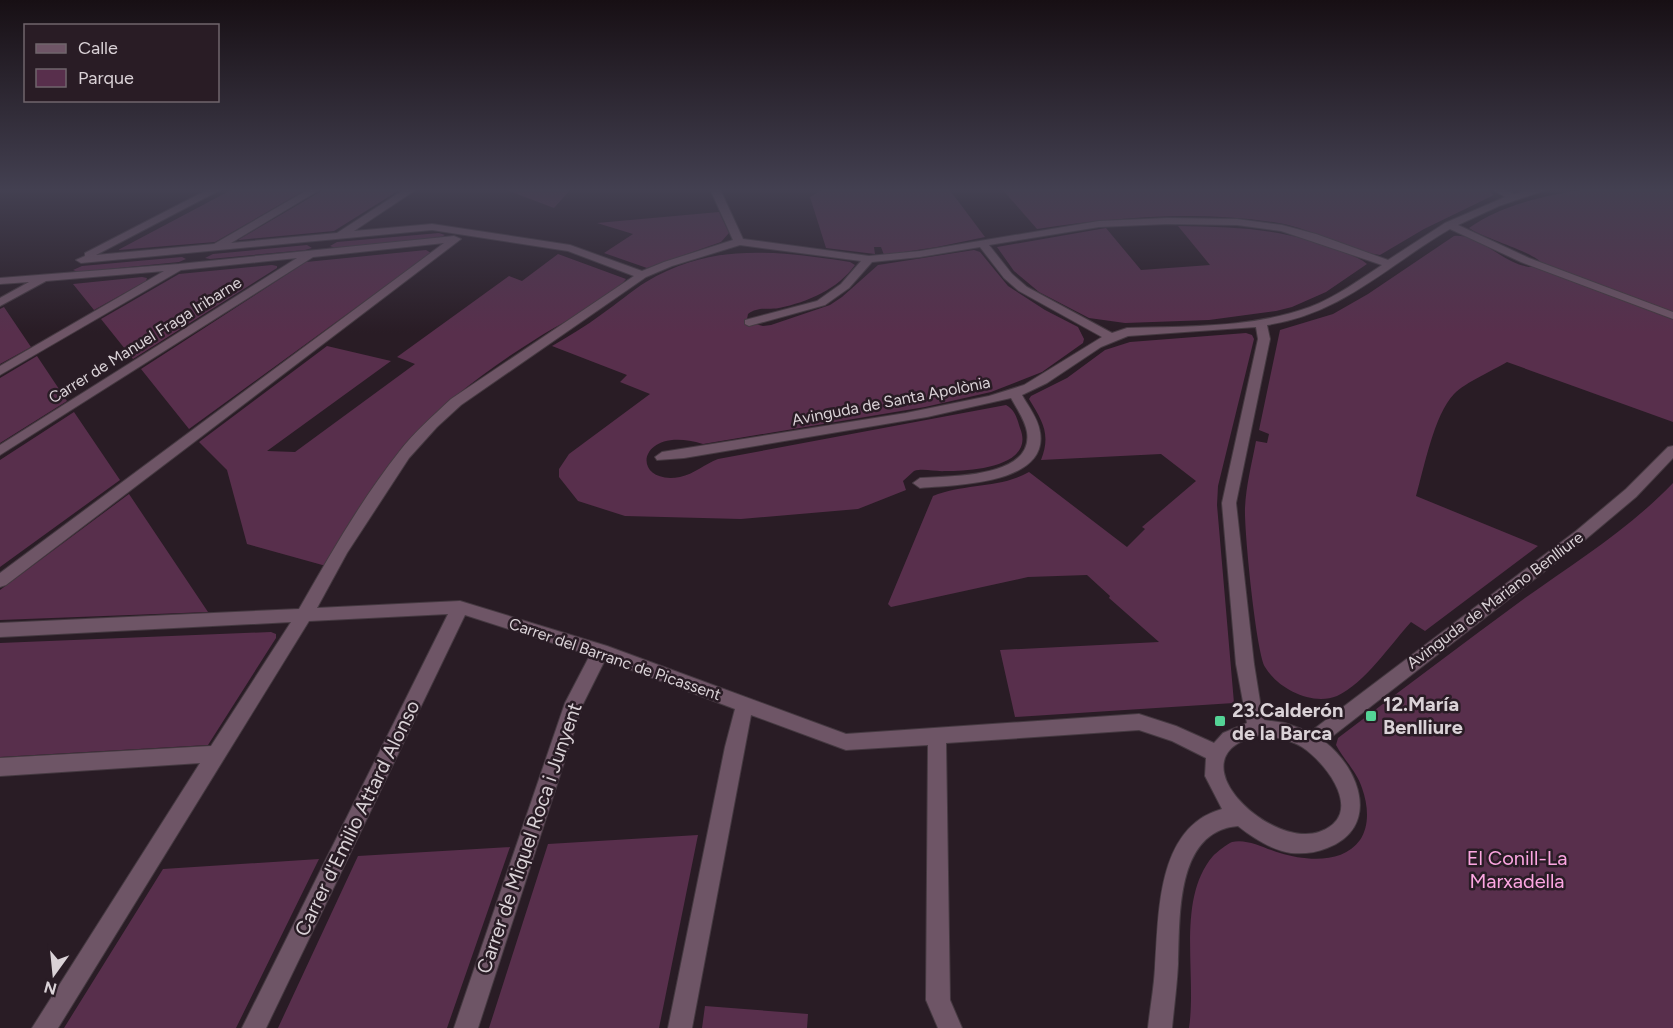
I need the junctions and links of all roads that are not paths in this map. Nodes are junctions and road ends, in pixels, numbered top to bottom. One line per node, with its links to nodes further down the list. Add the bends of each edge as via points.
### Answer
1 (125, 237): 17 (street)
2 (232, 237): 14 (street)
3 (337, 237): 14 (street); 15 (street, Carrer de Manuel Fraga Iribarne)
4 (494, 237): 13 (street)
5 (737, 237): 11 (street)
6 (1019, 237): 12 (street)
7 (1315, 237): 18 (street)
8 (1431, 237): 18 (street, Avinguda de Santa Apolònia)
9 (1475, 237): 24 (street)
10 (456, 239): 13 (street); 15 (street); 34 (street)
11 (739, 242): 16 (street); 20 (street)
12 (982, 243): 16 (street); 27 (street, via 1023,289)
13 (544, 245): 20 (street, via 570,248)
14 (213, 248): 17 (street); 19 (street)
15 (311, 254): 19 (street); 31 (street, Carrer de Manuel Fraga Iribarne)
16 (869, 259): 25 (street, via 845,286 820,303)
17 (81, 260): 21 (street)
18 (1390, 264): 26 (street, Avinguda de Santa Apolònia, via 1315,309)
19 (179, 267): 21 (street); 28 (street)
20 (642, 275): 36 (street, via 456,402 432,424 404,455 341,550)
21 (47, 277): 22 (street); 23 (street)
22 (0, 281)
23 (0, 303)
24 (1673, 316)
25 (749, 322)
26 (1259, 323): 27 (street, Avinguda de Santa Apolònia); 40 (street, via 1264,339 1228,503 1245,664)
27 (1109, 336): 29 (street, Avinguda de Santa Apolònia, via 1049,378)
28 (0, 370)
29 (1014, 393): 32 (street, Avinguda de Santa Apolònia, via 940,411); 33 (street, via 1034,437 1026,460 992,476)
30 (1673, 450): 42 (street, Avinguda de Mariano Benlliure, via 1631,494 1589,528)
31 (0, 451)
32 (662, 457)
33 (920, 483)
34 (0, 581)
35 (460, 607): 36 (street, Carrer del Barranc de Picassent); 38 (street, Carrer del Barranc de Picassent); 48 (street, Carrer d'Emilio Attard Alonso)
36 (303, 617): 37 (street, Carrer del Barranc de Picassent); 43 (street)
37 (0, 630)
38 (601, 651): 39 (street, Carrer del Barranc de Picassent); 49 (street, Carrer de Miquel Roca i Junyent, via 574,703)
39 (747, 705): 41 (street, Carrer del Barranc de Picassent, via 846,742); 50 (street, via 740,718)
40 (1258, 727): 42 (street); 44 (street, via 1239,731 1225,740)
41 (937, 737): 44 (street, Carrer del Barranc de Picassent, via 1139,722 1182,735); 51 (street, via 938,1000)
42 (1310, 742): 46 (street, via 1343,776 1351,795 1351,814 1343,830 1328,840 1307,845 1284,842)
43 (217, 754): 45 (street); 47 (street)
44 (1216, 754): 46 (street, via 1217,784)
45 (0, 767)
46 (1239, 817): 52 (street, via 1214,820 1193,838 1179,863 1171,890)
47 (44, 1028)
48 (254, 1028)
49 (466, 1028)
50 (680, 1028)
51 (950, 1028)
52 (1160, 1028)

